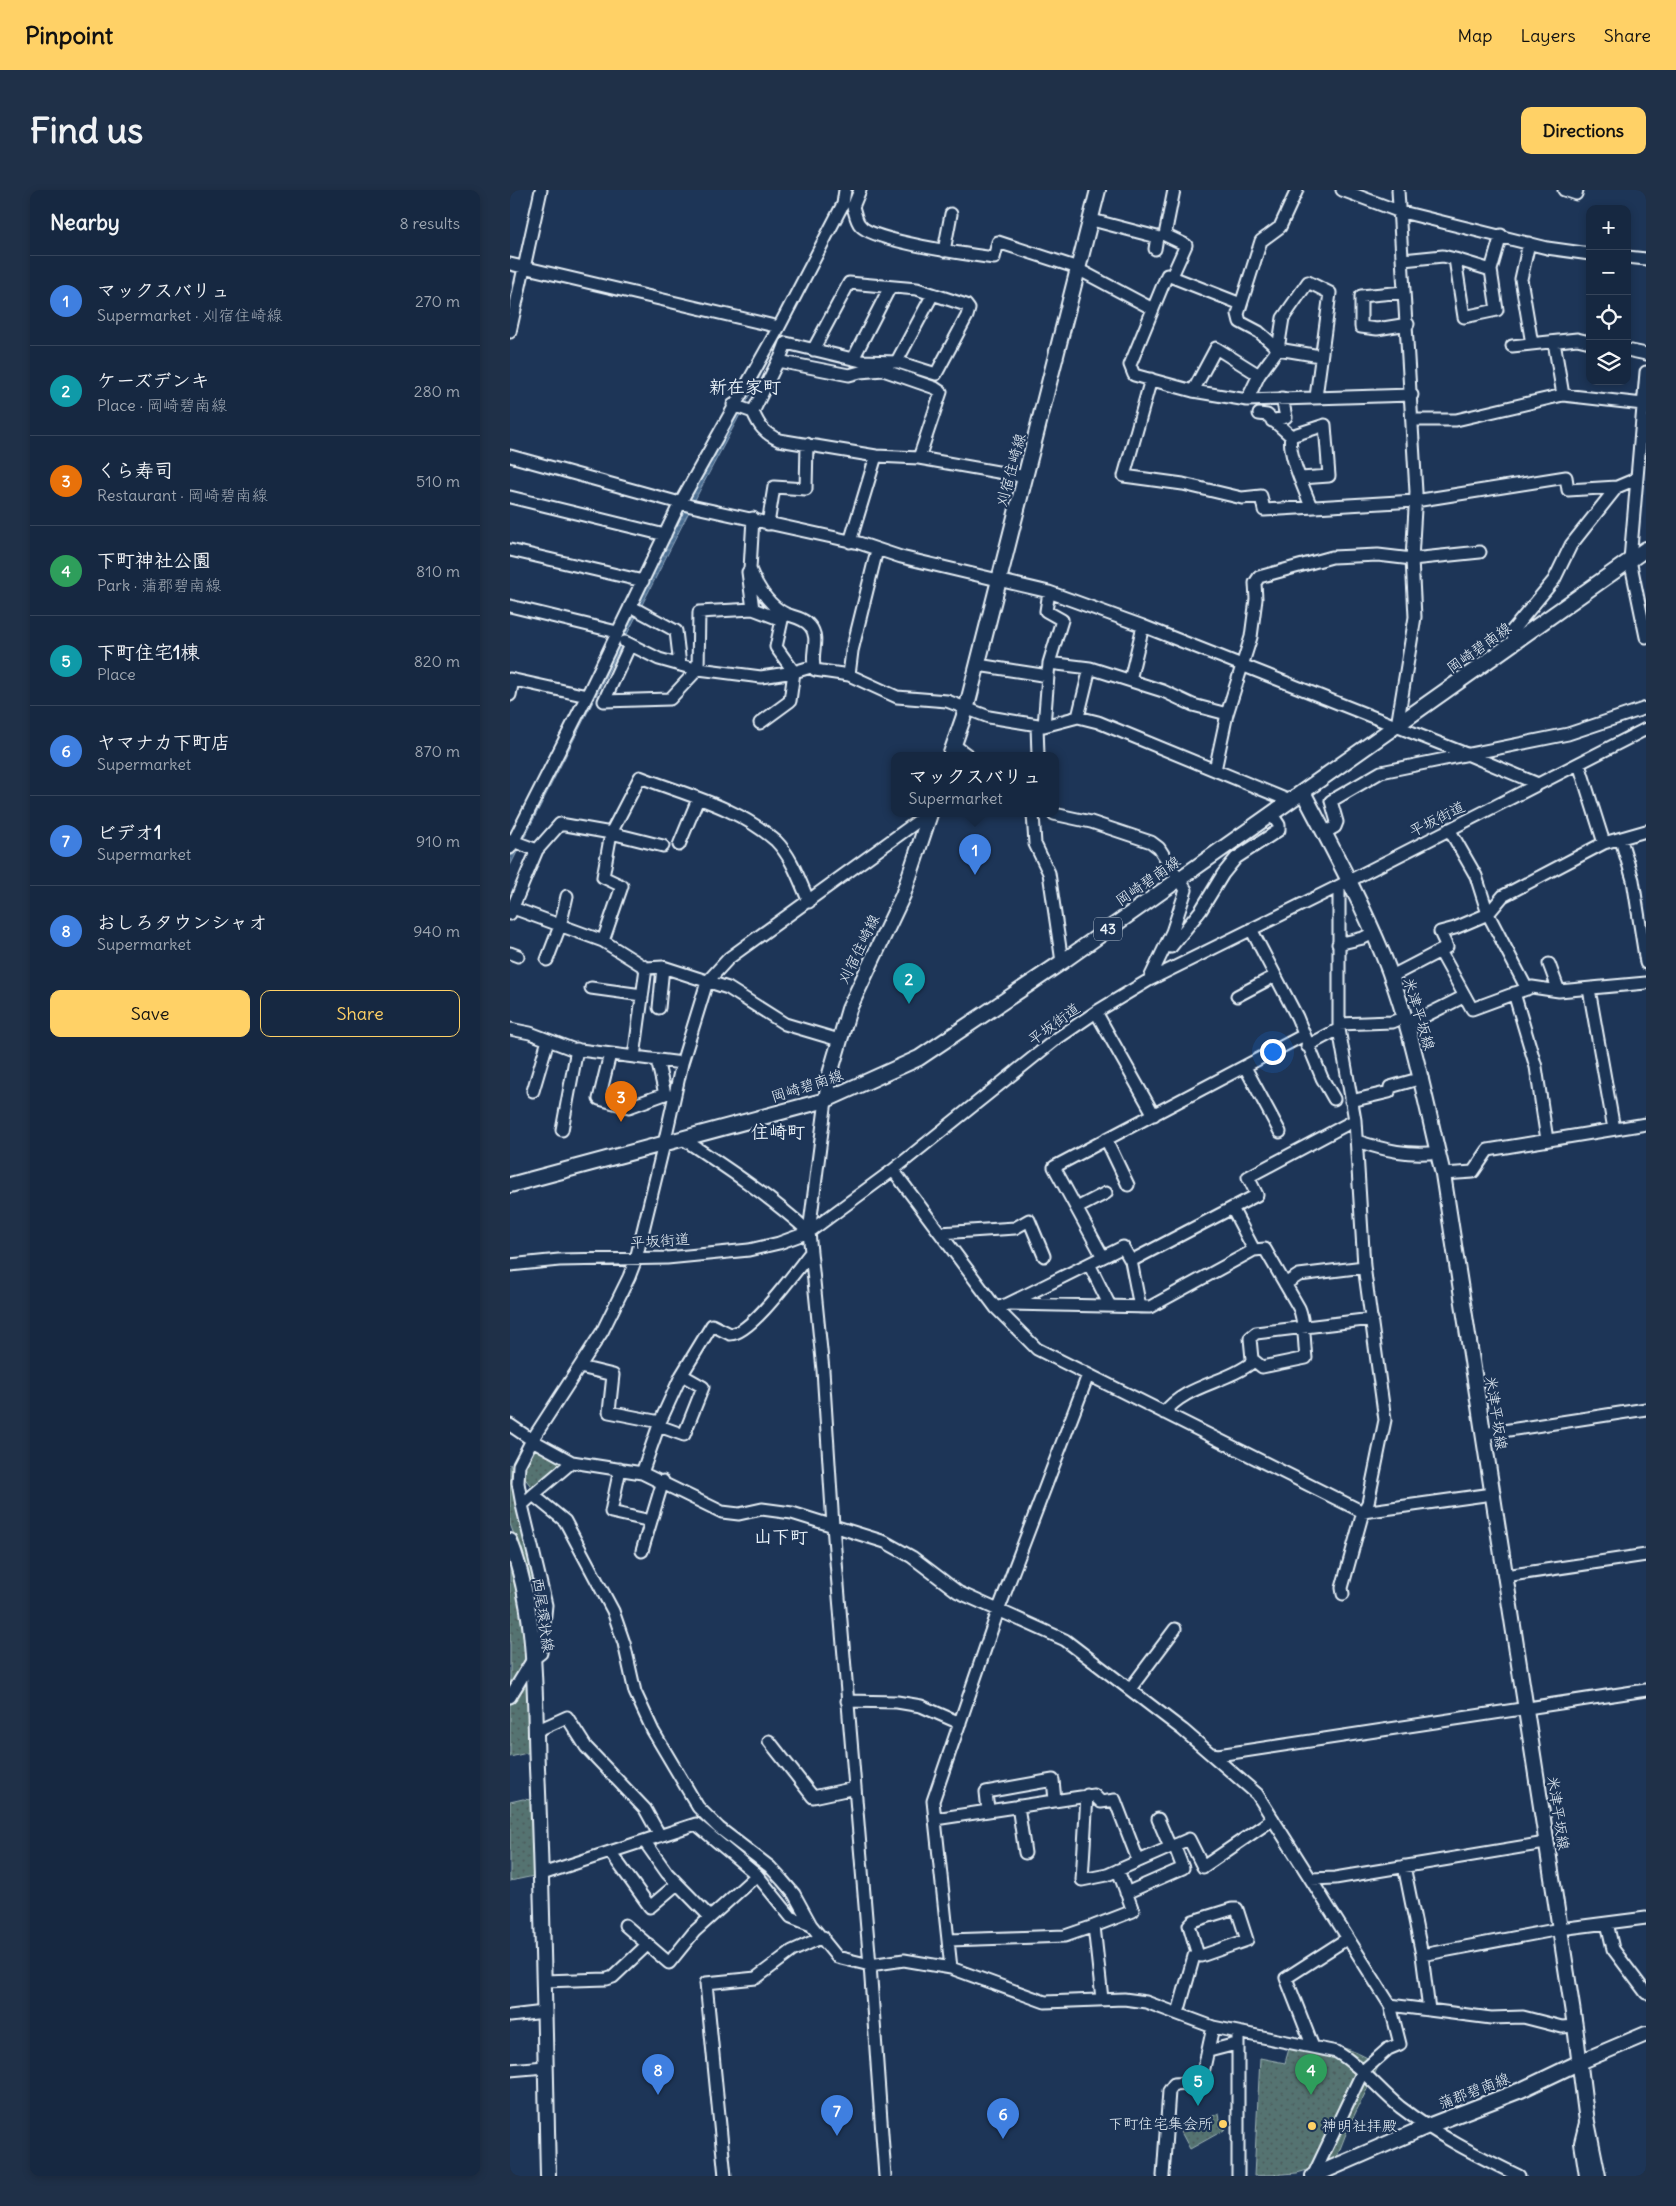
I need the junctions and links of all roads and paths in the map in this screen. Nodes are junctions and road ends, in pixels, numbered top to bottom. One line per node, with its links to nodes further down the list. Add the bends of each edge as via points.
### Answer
1 (541, 190): 25 (street)
2 (845, 190): 11 (street)
3 (860, 190): 11 (street)
4 (1098, 190): 14 (main road, 刈宿住崎線)
5 (1174, 190): 28 (street, via 1165,235 1186,245)
6 (1297, 190): 32 (street, via 1280,226 1261,241)
7 (1342, 190): 12 (street)
8 (1398, 190): 12 (street)
9 (1564, 190): 10 (street, via 1576,194)
10 (1577, 190)
11 (848, 205): 18 (street, via 860,226 871,233); 35 (street)
12 (1398, 210): 15 (street); 23 (street)
13 (951, 214): 18 (street)
14 (1092, 220): 17 (street, via 1157,236); 26 (main road, 刈宿住崎線)
15 (1501, 236): 16 (street); 27 (street)
16 (1529, 243): 19 (street); 39 (street, via 1521,279)
17 (1155, 249)
18 (944, 252): 26 (street, via 994,258 998,242)
19 (1586, 253)
20 (1631, 257): 21 (street)
21 (1646, 258)
22 (1455, 259): 23 (street, via 1443,256); 27 (street); 27 (street, via 1464,317 1497,310)
23 (1403, 260): 30 (street)
24 (510, 264): 25 (street)
25 (523, 267): 35 (street); 36 (street)
26 (1079, 269): 33 (street); 69 (main road, 刈宿住崎線)
27 (1492, 270)
28 (1172, 276): 32 (street); 33 (street, via 1167,275)
29 (890, 287): 31 (street); 42 (street, via 850,283); 46 (street)
30 (1404, 292): 34 (street); 34 (street, via 1361,296 1361,327 1377,329)
31 (933, 294): 48 (street); 48 (street, via 969,309 936,374)
32 (1241, 304): 41 (street, via 1240,322 1259,332)
33 (1152, 308): 51 (street, via 1130,365 1134,375)
34 (1408, 324): 53 (street)
35 (779, 327): 59 (street)
36 (510, 332)
37 (1586, 341): 38 (street)
38 (1554, 342): 39 (street); 54 (street)
39 (1532, 344): 40 (street)
40 (1512, 346)
41 (1278, 349): 45 (street); 45 (street, via 1283,318 1308,282 1330,293); 50 (street)
42 (813, 350): 46 (street); 47 (street, via 786,343)
43 (1631, 351): 44 (street)
44 (1646, 354)
45 (1320, 356): 55 (street)
46 (853, 359): 48 (street)
47 (778, 361): 60 (street); 68 (street, via 849,376 883,370 936,388 941,392)
48 (897, 361)
49 (1646, 373): 58 (street)
50 (1259, 376): 52 (street, via 1216,348); 57 (street)
51 (1151, 379): 52 (street); 76 (street, via 1124,476 1183,484 1242,498 1261,496 1264,510)
52 (1192, 391): 57 (street)
53 (1412, 395): 55 (street); 62 (street)
54 (1563, 396): 58 (street); 62 (street, via 1456,420)
55 (1316, 397): 56 (street)
56 (1282, 398): 57 (street); 63 (street, via 1286,417)
57 (1246, 400)
58 (1643, 404): 71 (street)
59 (733, 405): 60 (street); 75 (street)
60 (752, 412): 65 (street, via 767,434 779,440)
61 (1259, 414): 63 (street)
62 (1414, 420): 74 (street)
63 (1272, 421): 64 (street)
64 (1291, 436): 70 (street); 70 (street, via 1325,425 1329,476)
65 (807, 444): 67 (street); 78 (street, via 806,489 774,488)
66 (510, 456): 75 (street)
67 (876, 456): 68 (street); 80 (street)
68 (919, 458): 69 (street)
69 (1026, 477): 88 (main road, 刈宿住崎線)
70 (1301, 478): 76 (street)
71 (1636, 479): 72 (street); 86 (street)
72 (1617, 487): 74 (street, via 1568,490 1566,477); 97 (street, via 1571,545 1554,580 1511,632)
73 (510, 498): 79 (street)
74 (1415, 501): 76 (street); 85 (street)
75 (680, 503): 77 (street); 79 (street)
76 (1311, 507)
77 (752, 518): 78 (street); 102 (street, via 750,570 776,607 809,624 816,639)
78 (768, 524): 80 (street)
79 (665, 535): 89 (street)
80 (850, 542): 83 (street)
81 (1646, 549): 86 (main road, 岡崎碧南線 / 43)
82 (510, 550): 89 (street)
83 (877, 550): 88 (street); 107 (street)
84 (1480, 552): 85 (street)
85 (1412, 559): 103 (street, via 1378,555 1332,557 1260,577 1255,583 1251,637); 119 (street, via 1415,617)
86 (1630, 560): 96 (street); 97 (main road, 岡崎碧南線 / 43)
87 (748, 572): 93 (street)
88 (999, 580): 90 (street); 101 (main road, 刈宿住崎線)
89 (643, 581): 92 (street)
90 (1049, 592): 94 (street); 99 (street, via 1046,611 1062,620)
91 (510, 606): 95 (street)
92 (630, 606): 95 (street); 100 (street, via 676,631)
93 (753, 609): 105 (street, via 700,612); 106 (street, via 782,620 776,647)
94 (1144, 626): 103 (street); 110 (street)
95 (616, 634): 98 (street); 112 (street)
96 (1646, 637)
97 (1516, 640): 119 (main road, 岡崎碧南線 / 43)
98 (630, 645): 100 (street, via 659,659); 105 (street, via 604,701 670,699)
99 (1049, 663): 104 (street); 108 (street)
100 (680, 664): 105 (street)
101 (978, 665): 108 (street); 114 (main road, 刈宿住崎線)
102 (814, 666): 106 (street); 107 (street, via 816,670)
103 (1241, 666): 115 (street); 119 (street)
104 (1090, 668): 110 (street); 116 (street)
105 (698, 669): 106 (street, via 761,677)
106 (794, 672): 117 (street, via 790,701)
107 (849, 675): 114 (street, via 897,696 947,701)
108 (1048, 676): 118 (street)
109 (512, 680): 111 (street); 112 (street)
110 (1130, 680): 115 (street, via 1193,705)
111 (510, 695)
112 (587, 696): 140 (street)
113 (1646, 708): 123 (street, via 1568,734)
114 (966, 710): 118 (street); 121 (main road, 刈宿住崎線)
115 (1227, 714): 125 (street)
116 (1078, 716): 118 (street); 125 (street)
117 (760, 723)
118 (1040, 725): 122 (street)
119 (1397, 726): 123 (street); 127 (main road, 岡崎碧南線 / 43)
120 (1646, 729): 124 (street)
121 (952, 751)
122 (1038, 752)
123 (1469, 755): 126 (street); 137 (street, via 1381,772 1331,801 1337,822 1335,827)
124 (1579, 764): 126 (street, 平坂街道); 141 (street)
125 (1215, 770): 129 (street)
126 (1538, 784): 135 (street, 平坂街道)
127 (1303, 792): 129 (main road, 岡崎碧南線 / 43); 137 (main road, 米津平坂線)
128 (698, 799): 138 (street, via 640,778); 142 (street); 148 (street, via 738,814 776,842 794,866)
129 (1290, 800): 130 (main road, 岡崎碧南線 / 43)
130 (1271, 814): 145 (main road, 岡崎碧南線 / 43); 162 (street, via 1279,825 1278,830 1236,858 1201,910)
131 (1059, 815): 145 (street, via 1107,826 1150,842)
132 (924, 817): 148 (street)
133 (929, 817): 184 (main road, 刈宿住崎線, via 902,895 864,974)
134 (1033, 817): 159 (street, via 1035,844 1049,873)
135 (1450, 829): 146 (street, 平坂街道); 150 (street, via 1476,876)
136 (1646, 831): 139 (street)
137 (1324, 832): 146 (main road, 米津平坂線)
138 (611, 833): 143 (street); 144 (street, via 560,824); 155 (street, via 603,877 622,886)
139 (1622, 840): 141 (street); 151 (street)
140 (511, 843): 144 (street)
141 (1604, 843): 150 (street, via 1503,896)
142 (679, 845)
143 (662, 846)
144 (537, 850): 149 (street)
145 (1180, 878): 159 (main road, 岡崎碧南線 / 43); 162 (street, via 1187,894)
146 (1344, 883): 153 (street, 平坂街道); 154 (main road, 米津平坂線); 156 (street)
147 (567, 896): 152 (street)
148 (809, 902): 168 (street, via 729,958)
149 (512, 911): 152 (street)
150 (1488, 914): 157 (street, via 1440,932 1447,947); 171 (street)
151 (1643, 921): 160 (street)
152 (560, 926): 155 (street); 158 (street)
153 (1251, 929): 165 (street); 167 (street, 平坂街道)
154 (1372, 932): 156 (street, via 1363,938); 166 (main road, 米津平坂線)
155 (602, 941): 164 (street)
156 (1338, 944): 181 (street)
157 (1440, 951): 166 (street); 177 (street)
158 (547, 960)
159 (1062, 962): 196 (main road, 岡崎碧南線 / 43, via 919,1058)
160 (1646, 963)
161 (1549, 964): 173 (street)
162 (1155, 965): 167 (street)
163 (663, 967): 164 (street); 168 (street); 178 (street)
164 (646, 968): 175 (street)
165 (1275, 976): 176 (street); 185 (street)
166 (1390, 976): 180 (main road, 米津平坂線)
167 (1150, 980): 179 (street, 平坂街道)
168 (707, 982): 184 (street, via 728,988 785,1024); 190 (street)
169 (1646, 983): 172 (street)
170 (591, 988): 175 (street)
171 (1527, 989): 173 (street); 174 (street)
172 (1589, 989): 173 (street); 202 (street)
173 (1559, 991)
174 (1514, 994): 177 (street, via 1472,1009); 206 (street, via 1536,1067)
175 (642, 995): 188 (street)
176 (1237, 996)
177 (1464, 996): 180 (street)
178 (659, 1008)
179 (1096, 1012): 198 (street); 210 (street, 平坂街道, via 1055,1040)
180 (1405, 1021): 181 (street); 192 (main road, 米津平坂線)
181 (1339, 1026): 185 (street); 197 (street)
182 (510, 1029): 183 (street)
183 (548, 1040): 186 (street); 193 (street)
184 (839, 1040): 196 (main road, 刈宿住崎線)
185 (1305, 1040): 191 (street); 195 (street)
186 (577, 1050): 187 (street); 201 (street)
187 (610, 1054): 188 (street); 194 (street, via 598,1099 629,1107)
188 (634, 1056): 189 (street)
189 (658, 1060): 190 (street); 194 (street)
190 (682, 1063): 194 (street)
191 (1246, 1067): 198 (street); 203 (street)
192 (1422, 1078): 197 (street, via 1390,1087 1389,1092); 209 (main road, 米津平坂線)
193 (533, 1092)
194 (669, 1098): 208 (street)
195 (1334, 1099)
196 (826, 1100): 205 (main road, 岡崎碧南線 / 43); 217 (street)
197 (1352, 1101): 199 (street)
198 (1154, 1115): 204 (street)
199 (1355, 1120): 207 (street); 216 (street, via 1248,1177 1257,1195)
200 (1646, 1124): 202 (street)
201 (562, 1130)
202 (1614, 1130): 206 (street)
203 (1280, 1132)
204 (1106, 1139): 213 (street); 215 (street, via 1054,1167)
205 (683, 1140): 208 (main road, 岡崎碧南線 / 43); 217 (street, via 737,1175)
206 (1547, 1140): 211 (street, via 1488,1150 1473,1172)
207 (1357, 1141): 209 (street, via 1395,1152); 227 (street)
208 (664, 1144): 212 (main road, 岡崎碧南線 / 43); 223 (street)
209 (1438, 1152): 211 (main road, 米津平坂線)
210 (893, 1170): 217 (street, 平坂街道); 218 (street)
211 (1443, 1174): 243 (main road, 米津平坂線)
212 (510, 1185)
213 (1128, 1185)
214 (1106, 1193): 215 (street)
215 (1077, 1208): 222 (street)
216 (1232, 1208): 219 (street); 224 (street)
217 (809, 1232): 220 (street); 223 (street, 平坂街道, via 749,1250)
218 (940, 1233): 221 (street, via 1015,1228 1029,1220); 232 (street)
219 (1254, 1250): 228 (street, via 1265,1250); 231 (street, via 1150,1307)
220 (811, 1252): 237 (street, via 763,1313 742,1330 730,1334 712,1325); 254 (street)
221 (1044, 1256)
222 (1103, 1256): 224 (street, via 1123,1247); 225 (street)
223 (636, 1258): 226 (street, 平坂街道); 236 (street, via 602,1332)
224 (1131, 1261): 231 (street)
225 (1089, 1264): 229 (street); 230 (street)
226 (510, 1265)
227 (1364, 1267): 228 (street, via 1299,1275); 233 (street)
228 (1285, 1284): 234 (street, via 1300,1312)
229 (1008, 1304): 230 (street); 232 (street)
230 (1110, 1306): 231 (street)
231 (1140, 1307)
232 (996, 1308): 238 (street, via 1036,1349)
233 (1372, 1319): 234 (street); 252 (street, via 1385,1420 1368,1503)
234 (1302, 1328): 235 (street, via 1251,1336); 235 (street, via 1306,1358 1262,1367)
235 (1254, 1361): 240 (street, via 1186,1394)
236 (580, 1367): 241 (street, via 612,1375 609,1412); 244 (street)
237 (682, 1375): 241 (street); 241 (street, via 703,1387 684,1435)
238 (1088, 1376): 240 (street); 260 (street)
239 (1646, 1409): 243 (street)
240 (1164, 1413): 252 (street)
241 (659, 1424): 247 (street)
242 (510, 1425): 244 (street)
243 (1483, 1434): 250 (main road, 米津平坂線)
244 (532, 1440): 245 (street); 251 (street, via 519,1465)
245 (572, 1462): 246 (street); 249 (street)
246 (620, 1469): 247 (street); 253 (street, via 611,1512)
247 (642, 1473): 248 (street)
248 (663, 1481): 253 (street); 254 (street, via 730,1514 762,1509 792,1513)
249 (533, 1494): 251 (street); 298 (street, via 565,1521 613,1611 635,1692 653,1731 698,1806 719,1828 770,1867 794,1894)
250 (1492, 1494): 252 (street); 258 (main road, 米津平坂線)
251 (522, 1505): 262 (street, via 546,1605 541,1653)
252 (1363, 1512): 259 (street)
253 (651, 1521): 256 (street)
254 (833, 1526): 260 (street, via 885,1542 912,1557 958,1592); 266 (street)
255 (510, 1541): 262 (main road, 西尾環状線, via 530,1612)
256 (642, 1551)
257 (1646, 1555): 258 (street)
258 (1505, 1576): 267 (main road, 米津平坂線)
259 (1343, 1594)
260 (998, 1611): 263 (street, via 1065,1640); 268 (street)
261 (1175, 1629): 263 (street)
262 (533, 1659): 265 (street); 269 (main road, 西尾環状線)
263 (1130, 1689): 271 (street)
264 (1646, 1690): 267 (street)
265 (510, 1697)
266 (847, 1701): 268 (street, via 922,1706); 272 (street)
267 (1526, 1709): 271 (street); 282 (main road, 米津平坂線)
268 (960, 1723): 277 (street, via 933,1801)
269 (536, 1731): 280 (street, via 567,1717 586,1747 645,1810); 289 (main road, 西尾環状線)
270 (769, 1741): 272 (street, via 813,1797)
271 (1212, 1754): 278 (street, via 1257,1794)
272 (855, 1788): 307 (street)
273 (1087, 1795): 274 (street); 286 (street, via 1094,1795 1100,1802 1114,1800); 288 (street, via 1082,1880)
274 (1055, 1800): 275 (street); 276 (street, via 1053,1780 986,1792)
275 (1018, 1806): 276 (street); 285 (street)
276 (988, 1811): 277 (street)
277 (935, 1819): 303 (street)
278 (1273, 1819): 283 (street, via 1203,1866 1189,1838); 291 (street)
279 (1158, 1820): 283 (street)
280 (660, 1836): 281 (street); 290 (street, via 696,1824)
281 (645, 1842): 284 (street); 292 (street)
282 (1546, 1843): 287 (street); 300 (main road, 米津平坂線)
283 (1172, 1846): 286 (street); 293 (street, via 1184,1868)
284 (611, 1853): 289 (street); 292 (street, via 650,1907)
285 (1026, 1853)
286 (1138, 1860): 288 (street)
287 (1404, 1866): 291 (street); 306 (street)
288 (1118, 1870): 293 (street)
289 (542, 1874): 309 (main road, 西尾環状線)
290 (757, 1875): 294 (street); 298 (street, via 791,1916)
291 (1311, 1879): 302 (street)
292 (677, 1884): 294 (street)
293 (1126, 1893): 299 (street, via 1133,1912)
294 (710, 1917): 304 (street, via 670,1963)
295 (1646, 1918): 296 (street)
296 (1607, 1923): 300 (street); 310 (street, via 1613,1950)
297 (625, 1925): 304 (street)
298 (812, 1925): 301 (street)
299 (1094, 1926): 303 (street, via 1065,1936); 311 (street)
300 (1560, 1929): 306 (street); 317 (main road, 米津平坂線)
301 (824, 1937): 307 (street, via 837,1957); 332 (street, via 792,1951 756,1978 706,1983)
302 (1348, 1938): 312 (street); 322 (street, via 1286,1978)
303 (948, 1940): 308 (street)
304 (648, 1944): 309 (street, via 613,1977)
305 (1196, 1953): 305 (street, via 1189,1925 1192,1921 1237,1909 1247,1940 1201,1956); 315 (street)
306 (1422, 1955): 313 (street)
307 (870, 1965): 308 (street, via 904,1960); 333 (street)
308 (951, 1968): 311 (street, via 1044,2002)
309 (543, 1981): 314 (main road, 西尾環状線)
310 (1646, 1993)
311 (1102, 1999): 315 (street, via 1146,2002)
312 (1390, 2005): 313 (street); 327 (street, via 1400,2044 1388,2049)
313 (1429, 2010): 317 (street, via 1491,2018 1523,2017 1562,2027)
314 (544, 2012): 316 (street); 325 (main road, 西尾環状線)
315 (1178, 2013): 318 (street)
316 (510, 2016)
317 (1576, 2026): 324 (main road, 米津平坂線)
318 (1213, 2027): 319 (street); 323 (street)
319 (1238, 2032): 321 (street); 322 (street)
320 (1646, 2034): 324 (main road, 蒲郡碧南線)
321 (1236, 2044): 323 (street); 335 (street)
322 (1313, 2047): 327 (street, via 1337,2052)
323 (1209, 2051): 334 (street, via 1201,2082 1174,2084 1169,2091)
324 (1580, 2062): 328 (main road, 米津平坂線); 329 (main road, 蒲郡碧南線, via 1521,2090)
325 (545, 2066): 326 (street); 331 (main road, 西尾環状線)
326 (510, 2070)
327 (1363, 2071): 329 (street, via 1385,2094); 336 (street)
328 (1587, 2122): 338 (main road, via 1582,2143); 339 (main road)
329 (1428, 2126): 330 (main road, 蒲郡碧南線); 337 (street)
330 (1337, 2171): 336 (main road, 蒲郡碧南線)
331 (548, 2176)
332 (724, 2176)
333 (885, 2176)
334 (1163, 2176)
335 (1238, 2176)
336 (1313, 2176)
337 (1519, 2176)
338 (1587, 2176)
339 (1598, 2176)

